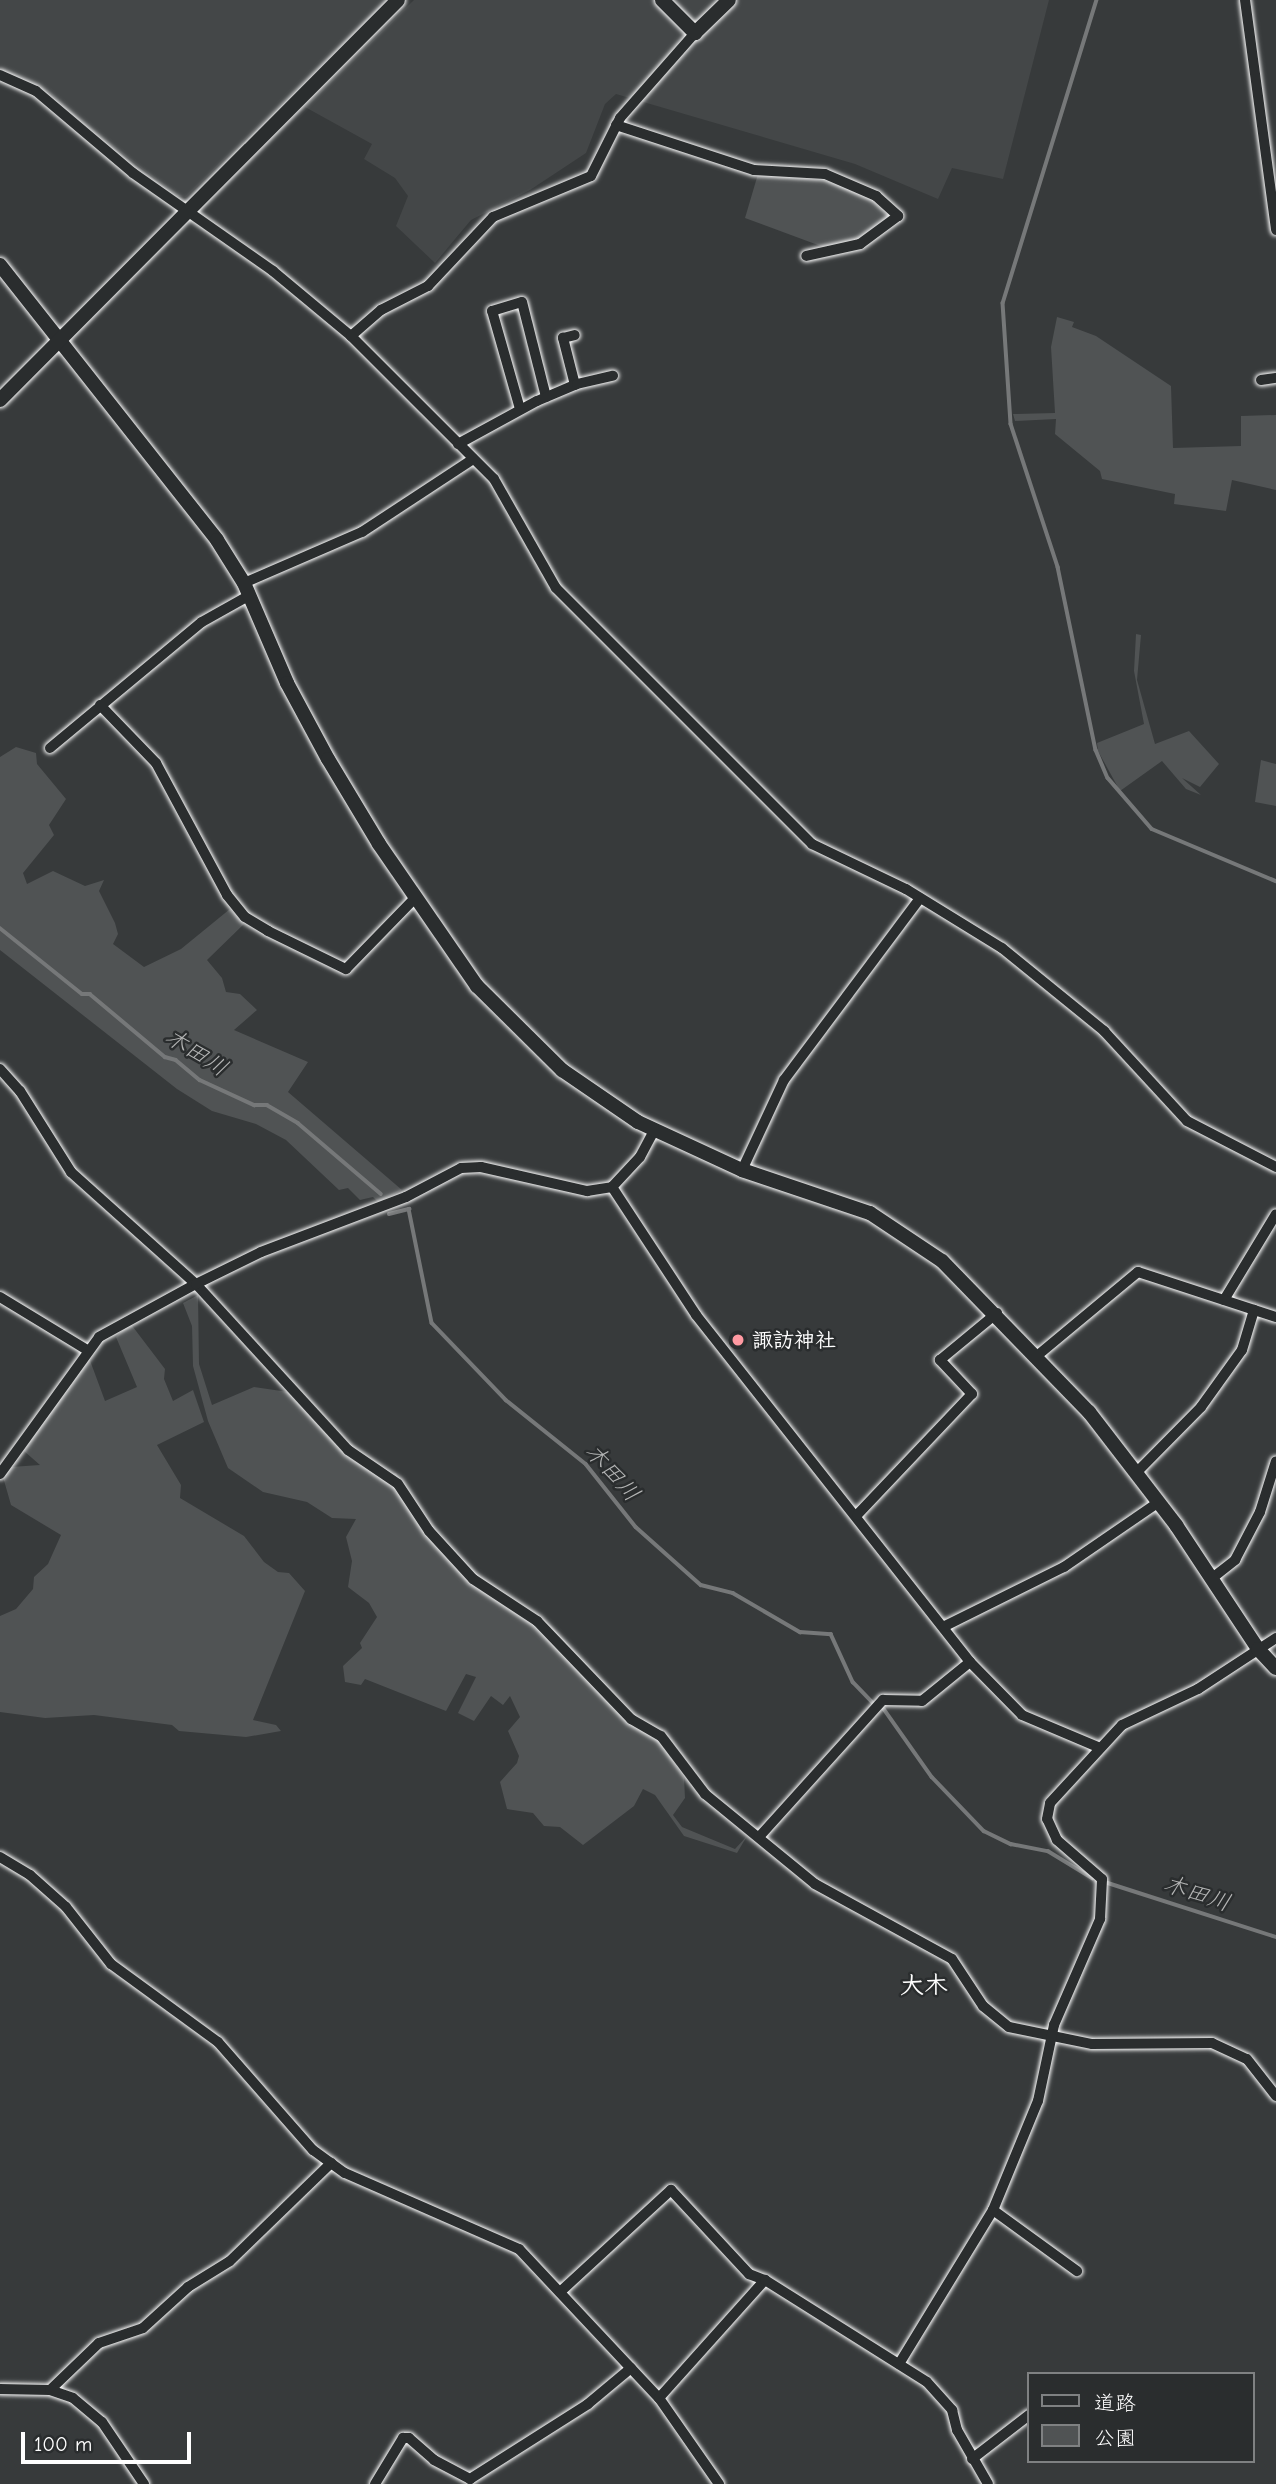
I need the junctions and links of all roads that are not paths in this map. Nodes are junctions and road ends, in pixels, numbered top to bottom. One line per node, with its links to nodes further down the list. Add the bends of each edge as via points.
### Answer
1 (398, 0): 8 (street)
2 (662, 0): 5 (street)
3 (729, 0): 5 (street)
4 (1245, 0): 9 (street)
5 (695, 33): 7 (street)
6 (0, 75): 8 (street, via 36,90 89,138)
7 (617, 125): 10 (street, via 754,170 825,174 876,196 898,216 860,244); 13 (street, via 592,176 493,217 428,286 380,310)
8 (188, 213): 13 (street, via 273,271); 14 (street)
9 (1276, 230)
10 (806, 256)
11 (0, 265): 14 (street)
12 (575, 335): 18 (street, via 563,338)
13 (351, 336): 22 (street)
14 (62, 339): 20 (street); 24 (street, via 180,489)
15 (613, 376): 18 (street)
16 (1276, 378): 17 (street)
17 (1261, 380)
18 (575, 385): 19 (street)
19 (546, 397): 21 (street); 21 (street, via 522,302 492,311)
20 (0, 400)
21 (520, 409): 22 (street)
22 (457, 444): 23 (street)
23 (473, 459): 24 (street, via 362,532); 28 (street, via 494,479 514,509 556,588 762,799 820,849)
24 (247, 589): 25 (street); 27 (street, via 287,683 328,760)
25 (100, 705): 26 (street); 27 (street, via 156,763 227,895 245,917 345,970)
26 (50, 748)
27 (415, 898): 30 (street, via 477,986 526,1038 562,1070)
28 (920, 898): 31 (street, via 1002,948 1104,1031 1188,1121); 32 (street, via 784,1080)
29 (0, 1069): 35 (street, via 20,1091 71,1172)
30 (654, 1131): 32 (street); 33 (street, via 640,1157)
31 (1276, 1167)
32 (742, 1170): 39 (street, via 832,1198 898,1228 942,1261)
33 (612, 1187): 35 (street, via 587,1191 481,1167 461,1168 407,1196 261,1252); 47 (street, via 696,1315)
34 (1276, 1214): 37 (street)
35 (196, 1284): 41 (street, via 112,1328); 55 (street, via 348,1450 398,1484 429,1531 473,1579 537,1621 631,1718 661,1736 705,1794)
36 (0, 1297): 41 (street)
37 (1224, 1300): 38 (street); 42 (street, via 1138,1272)
38 (1254, 1310): 40 (street); 44 (street, via 1242,1350 1201,1407)
39 (997, 1313): 42 (street); 47 (street, via 940,1360 972,1394)
40 (1276, 1317)
41 (87, 1350): 45 (street)
42 (1038, 1355): 44 (street)
43 (1276, 1461): 48 (street, via 1260,1512 1235,1559)
44 (1137, 1472): 46 (street)
45 (0, 1474)
46 (1159, 1502): 48 (street); 49 (street, via 1064,1567)
47 (857, 1515): 49 (street)
48 (1211, 1579): 51 (street)
49 (945, 1626): 52 (street)
50 (1276, 1638): 51 (street)
51 (1258, 1648): 53 (street); 54 (street, via 1198,1689 1122,1725)
52 (970, 1662): 54 (street, via 1022,1715); 55 (street, via 922,1701 883,1700)
53 (1276, 1668)
54 (1098, 1747): 57 (street, via 1048,1810 1057,1840 1096,1871 1102,1885 1100,1919)
55 (759, 1838): 57 (street, via 816,1884 952,1959 1000,2023)
56 (0, 1857): 59 (street, via 30,1875 66,1907 111,1964 218,2042 313,2150)
57 (1051, 2038): 58 (street, via 1092,2044 1212,2043 1247,2059); 60 (street, via 1038,2101)
58 (1276, 2096)
59 (331, 2163): 63 (street, via 519,2249); 67 (street, via 230,2261 188,2287 143,2328 99,2343)
60 (993, 2210): 61 (street); 64 (street)
61 (1077, 2272)
62 (765, 2280): 63 (street, via 749,2274 671,2190); 64 (street); 68 (street)
63 (560, 2291): 65 (street)
64 (899, 2364): 70 (street, via 928,2382 952,2410)
65 (631, 2368): 68 (street); 72 (street, via 588,2404 470,2479 434,2460 410,2438 403,2438)
66 (0, 2389): 67 (street)
67 (50, 2390): 71 (street, via 73,2398 102,2422)
68 (659, 2398): 73 (street)
69 (1028, 2417): 70 (street)
70 (972, 2459): 74 (street)
71 (144, 2484)
72 (375, 2484)
73 (719, 2484)
74 (988, 2484)

